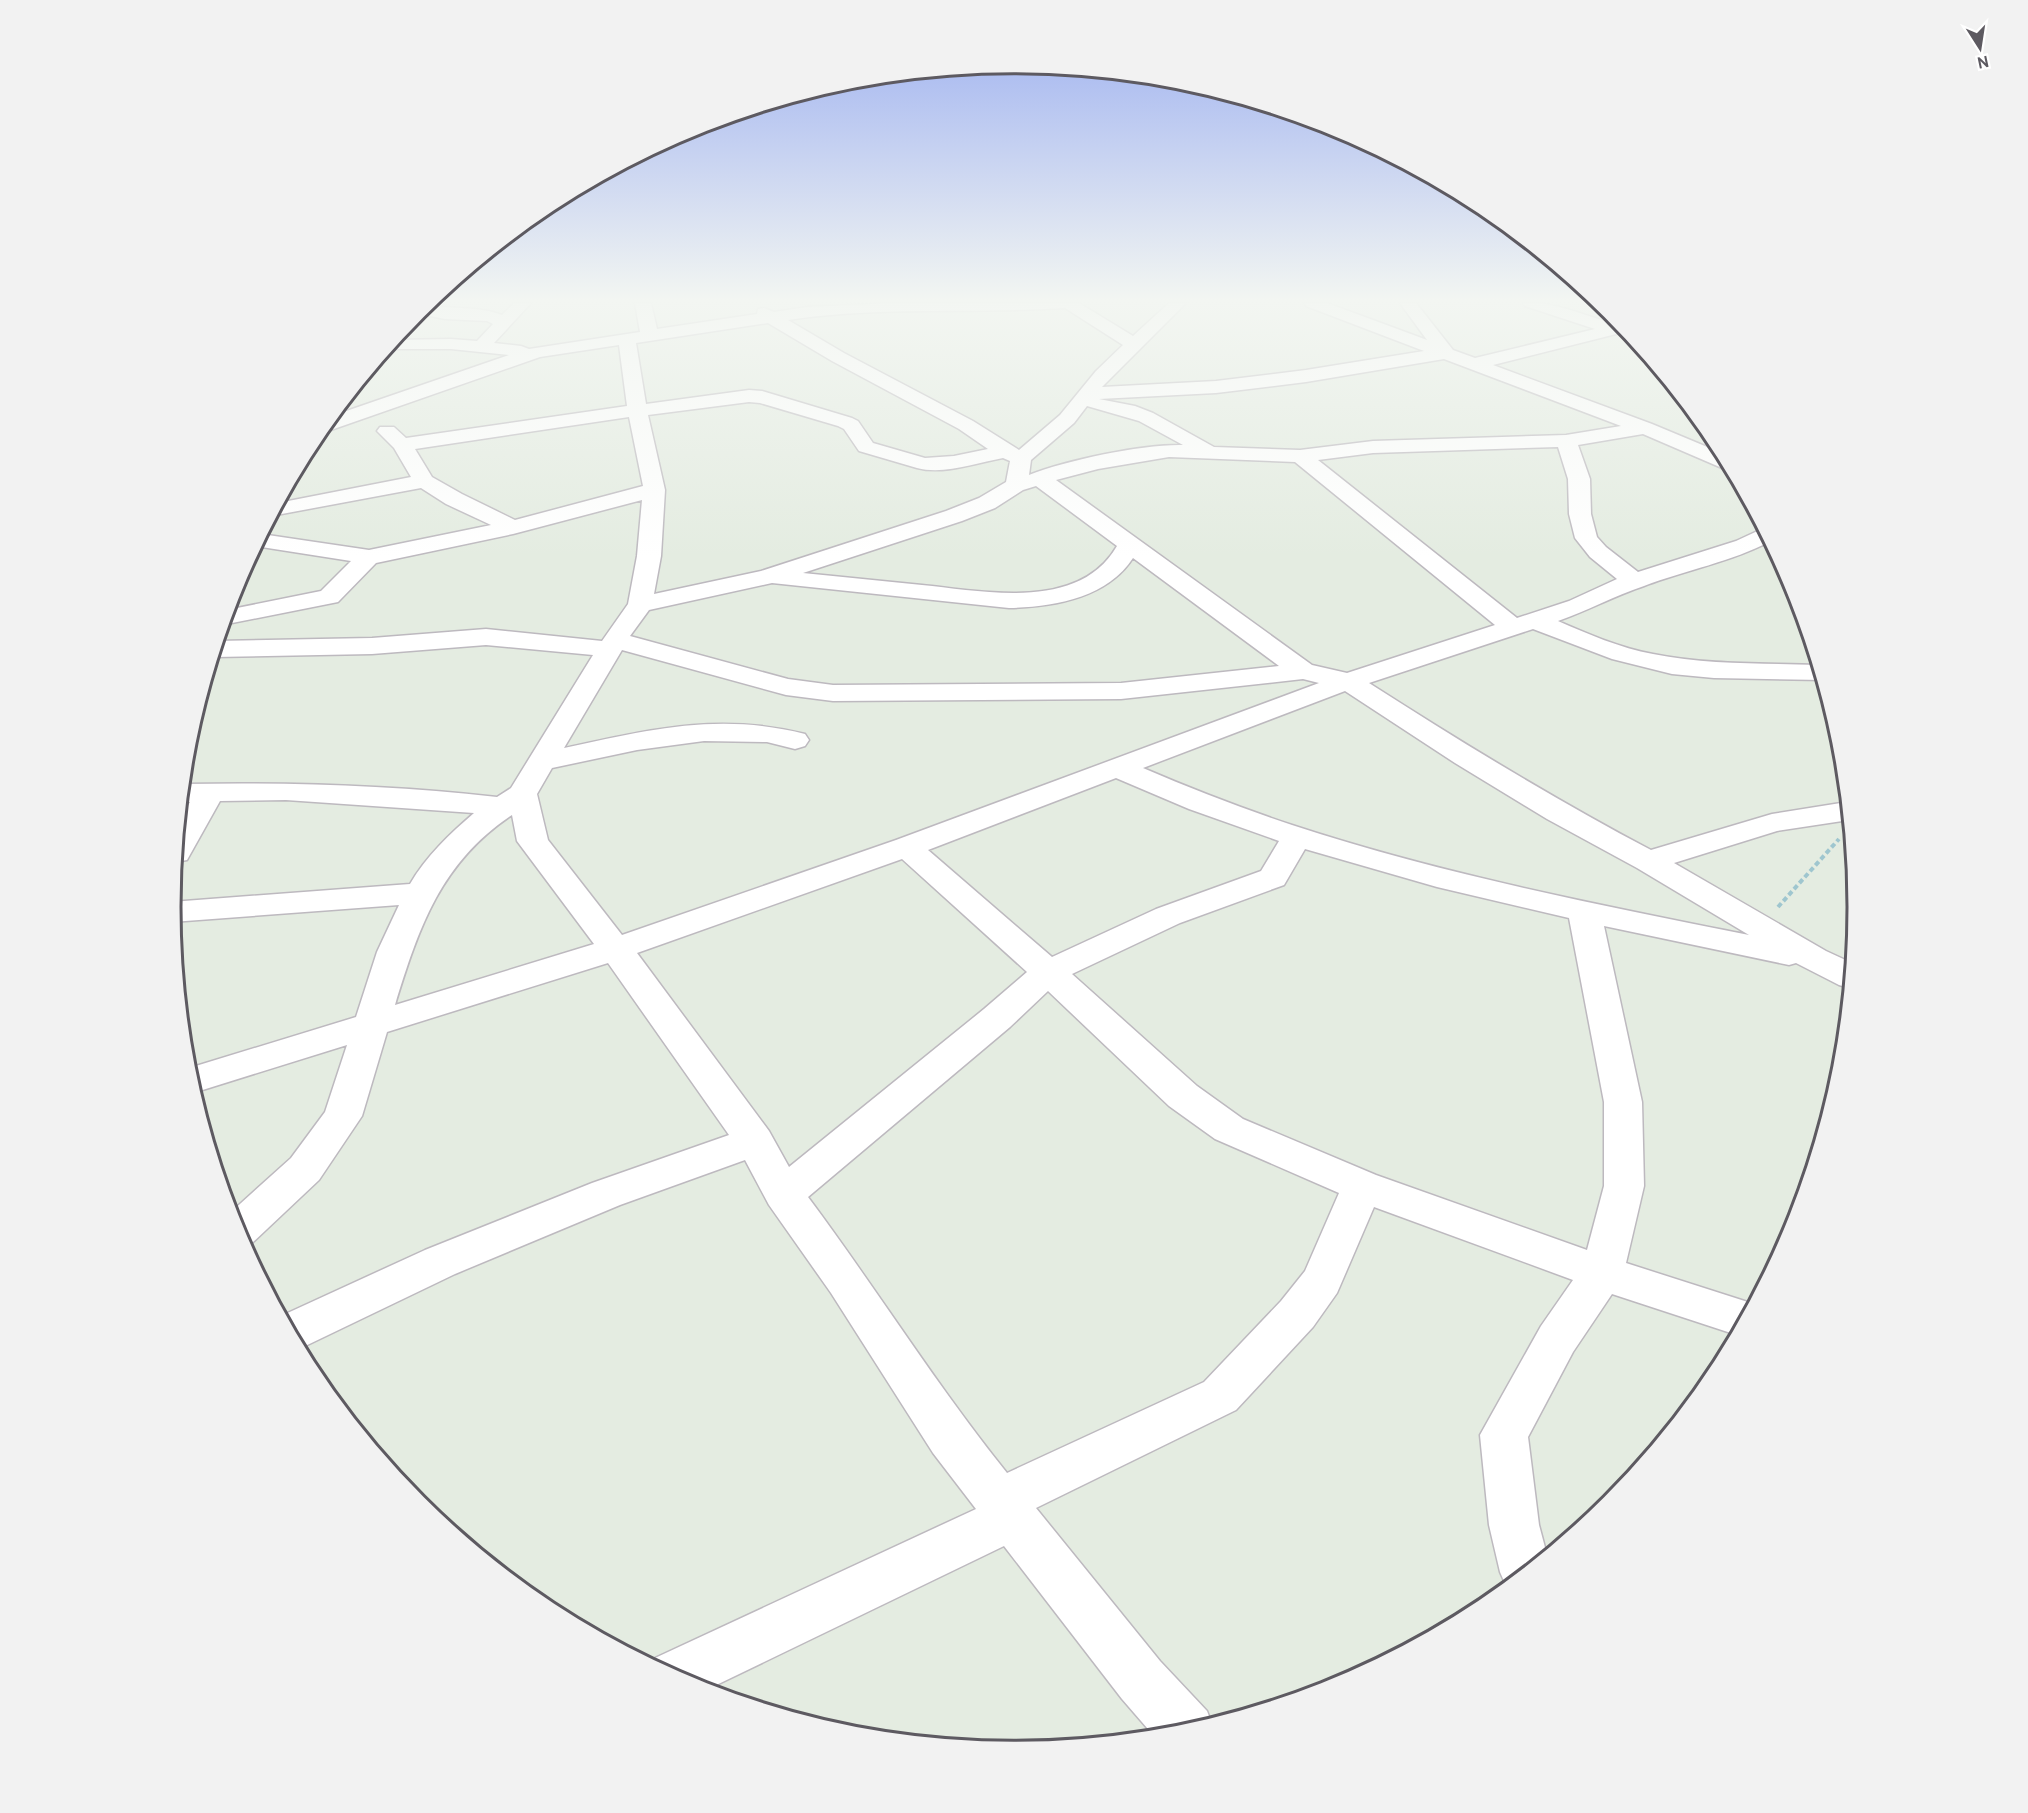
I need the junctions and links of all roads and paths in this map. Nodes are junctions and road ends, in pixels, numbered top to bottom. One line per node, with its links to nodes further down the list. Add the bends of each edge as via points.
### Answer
1 (429, 388): 8 (street)
2 (634, 388): 9 (street)
3 (896, 388): 14 (street)
4 (1093, 388): 7 (street)
5 (1209, 388): 7 (street)
6 (1536, 388): 10 (street)
7 (1083, 398): 13 (street, via 1146,417); 14 (street, via 1067,419)
8 (353, 411): 12 (street)
9 (638, 412): 12 (street); 14 (street, via 762,397 845,422 866,447 924,464); 19 (street)
10 (1645, 428): 11 (street); 16 (street)
11 (1566, 441): 15 (street, via 1373,447); 27 (street, via 1578,479 1586,538)
12 (402, 445): 17 (street)
13 (1209, 451): 15 (street); 18 (street, via 1128,456)
14 (1013, 454): 18 (street, via 1019,474)
15 (1300, 456): 30 (street)
16 (1715, 458)
17 (424, 481): 20 (street); 21 (street)
18 (1027, 482): 24 (street); 26 (street, via 954,516)
19 (654, 490): 21 (street); 28 (street, via 650,556)
20 (283, 508)
21 (513, 527): 25 (street)
22 (1761, 537): 27 (street)
23 (266, 541): 25 (street)
24 (1129, 544): 26 (street, via 1116,566 1095,581 1064,595 1031,601); 33 (street)
25 (369, 557): 29 (street, via 329,597)
26 (767, 577): 28 (street)
27 (1634, 581): 30 (street)
28 (640, 604): 31 (street)
29 (234, 616)
30 (1524, 624): 34 (street, via 1652,662 1723,670); 35 (street)
31 (612, 644): 32 (street, via 486,637 372,646); 33 (street, via 786,687 833,693 1121,691); 38 (street)
32 (222, 650)
33 (1303, 671): 35 (street)
34 (1813, 673)
35 (1348, 681): 37 (street); 45 (street, via 1548,808)
36 (795, 740): 38 (street, via 774,732 718,732 645,740)
37 (1119, 769): 43 (street, via 1178,796); 44 (street)
38 (523, 787): 39 (street, via 444,800 286,791); 46 (street, via 464,838); 50 (street, via 533,841)
39 (196, 793): 41 (street)
40 (1842, 823): 45 (street, via 1745,831)
41 (186, 824)
42 (1843, 826): 49 (path)
43 (1296, 838): 48 (street); 52 (street, via 1273,878 1168,916)
44 (907, 847): 50 (street); 52 (street)
45 (1648, 861): 49 (street)
46 (421, 893): 47 (street); 54 (street, via 394,952)
47 (181, 911)
48 (1584, 912): 51 (street); 60 (street, via 1623,1102 1624,1186)
49 (1761, 928): 51 (street)
50 (615, 949): 54 (street); 56 (street)
51 (1814, 960): 53 (street)
52 (1048, 972): 57 (street, via 1183,1096 1229,1129); 58 (street)
53 (1844, 974)
54 (372, 1023): 55 (street); 59 (street, via 343,1116 305,1169)
55 (199, 1078)
56 (755, 1141): 58 (street); 62 (street, via 606,1194 450,1258)
57 (1362, 1186): 60 (street); 63 (street, via 1322,1281 1297,1314 1220,1396)
58 (783, 1194): 63 (street, via 950,1438)
59 (244, 1225)
60 (1602, 1273): 61 (street); 64 (street, via 1557,1339 1504,1435 1514,1526)
61 (1738, 1317)
62 (297, 1330)
63 (1005, 1509): 65 (street); 66 (street)
64 (1524, 1565)
65 (685, 1671)
66 (1179, 1722)

